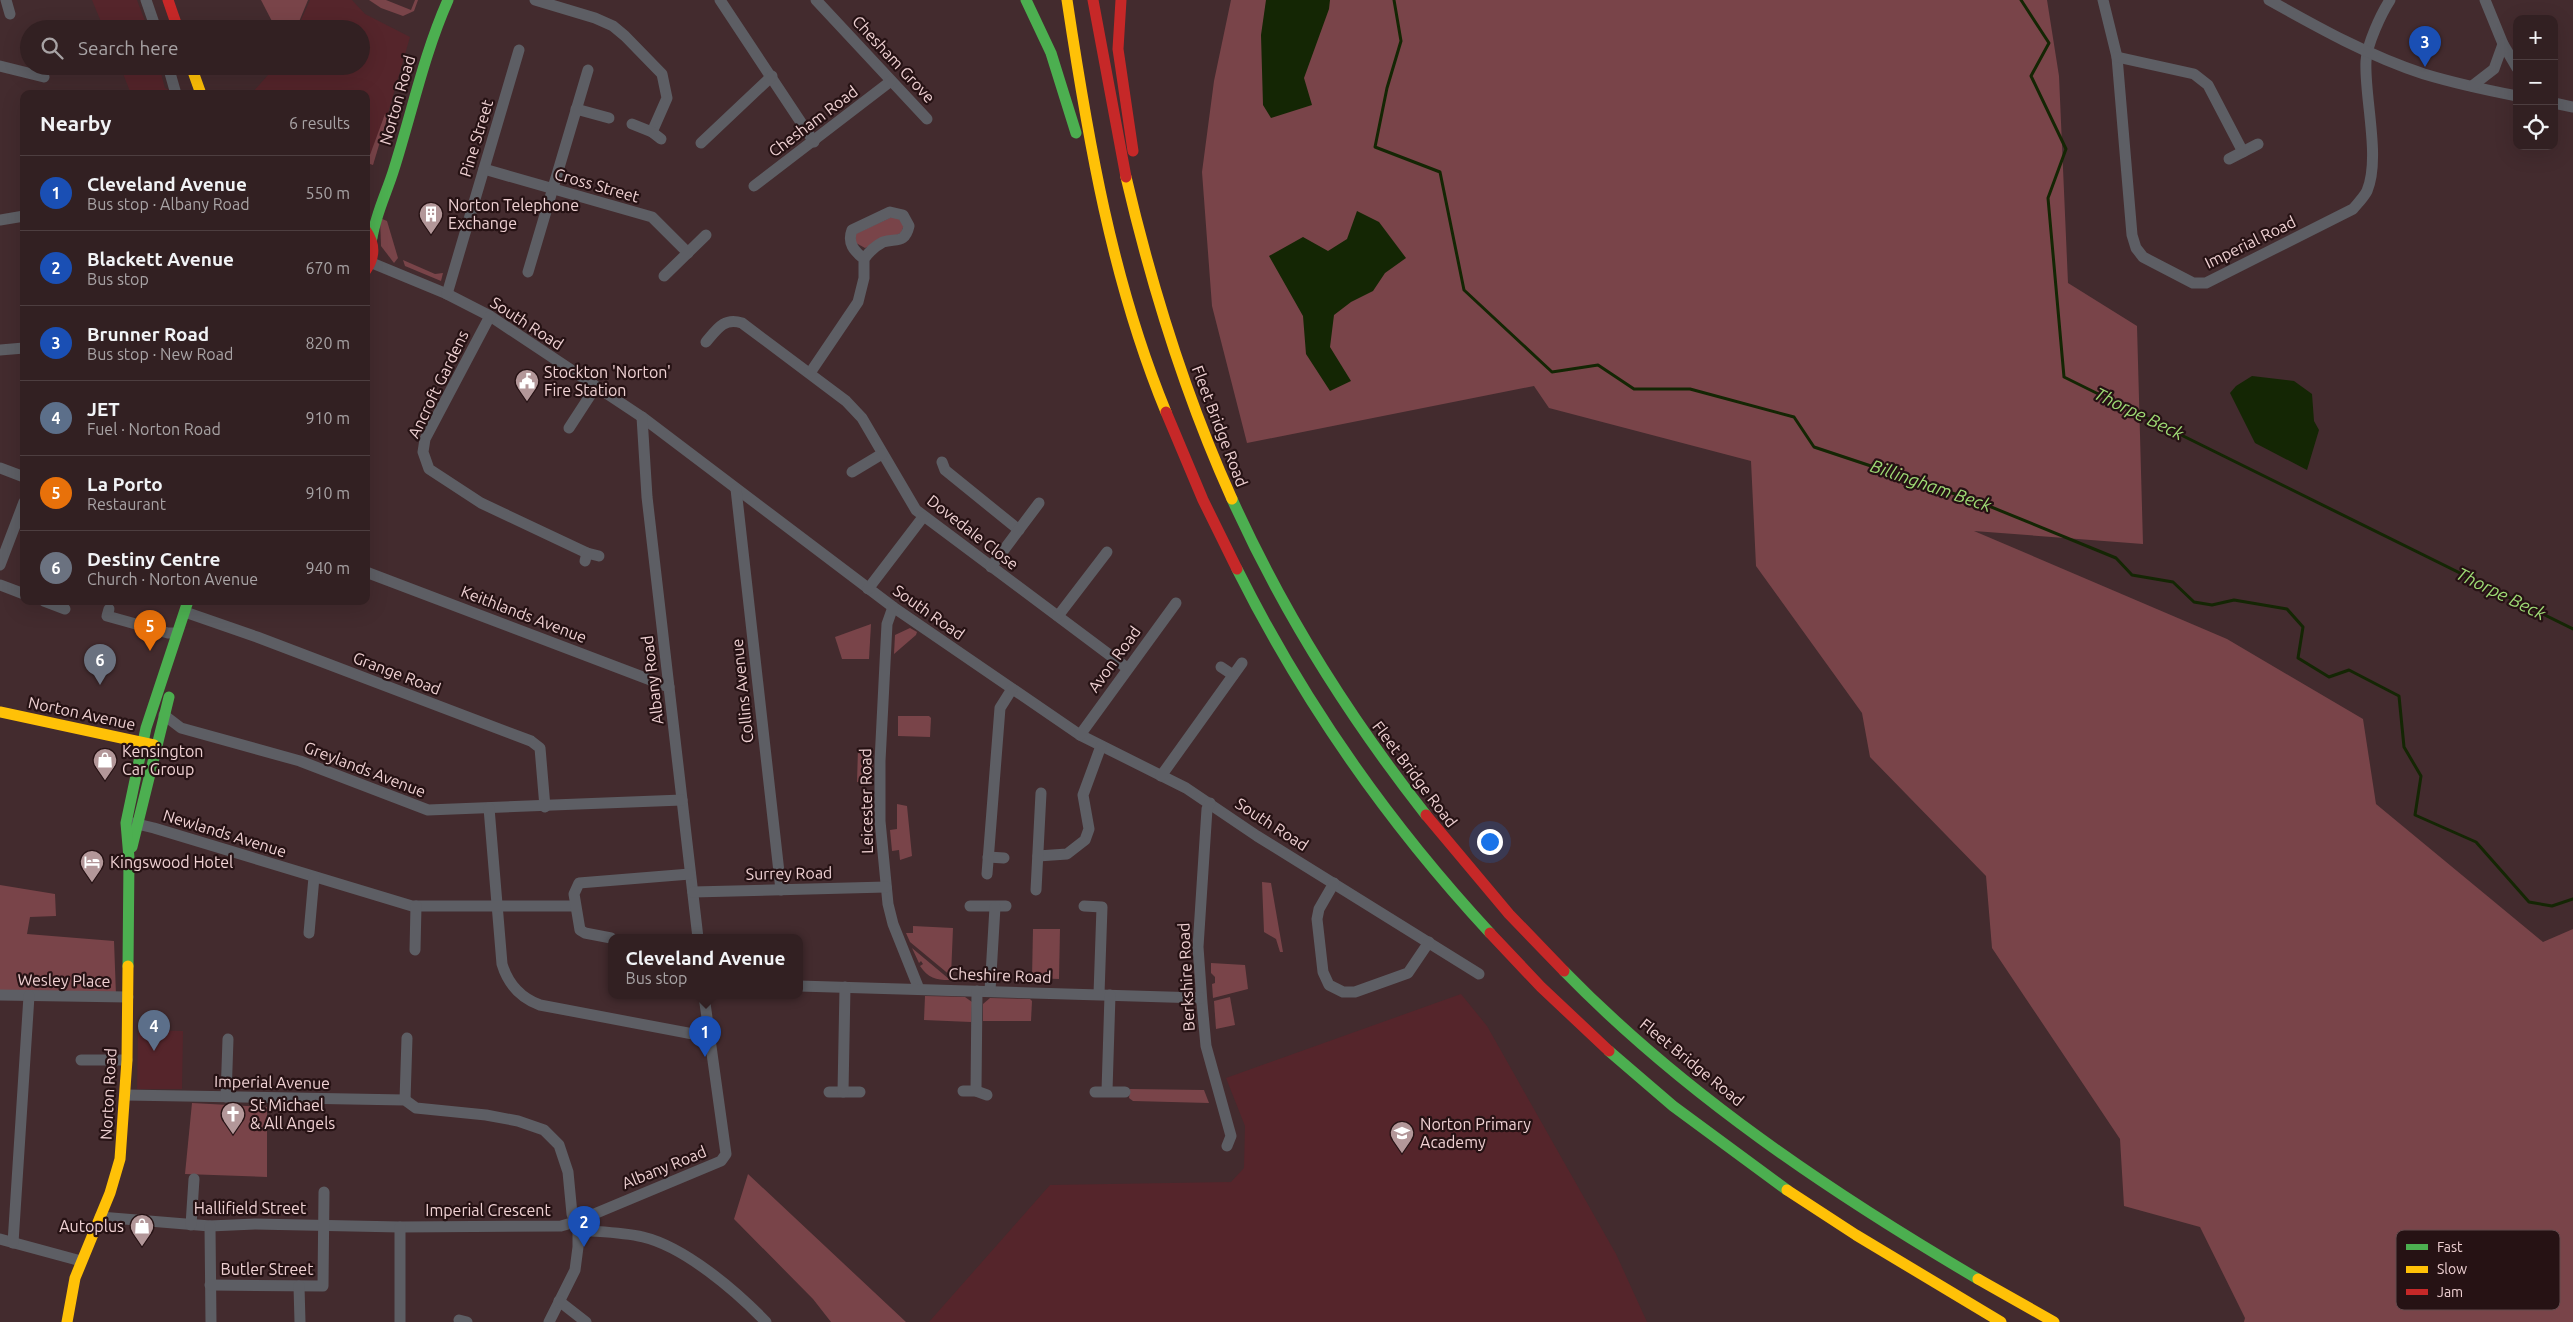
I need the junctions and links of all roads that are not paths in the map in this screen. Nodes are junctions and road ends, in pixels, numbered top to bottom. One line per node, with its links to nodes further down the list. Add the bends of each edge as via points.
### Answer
1 (3, 0): 16 (street)
2 (146, 0): 17 (street)
3 (168, 0): 18 (main road)
4 (448, 0): 57 (main road, Norton Road, via 425,59 391,182)
5 (535, 0): 44 (street, via 613,26 662,74 667,98)
6 (722, 0): 32 (street)
7 (816, 0): 33 (street, Chesham Grove)
8 (1026, 0): 66 (main road, via 1051,53 1070,107 1095,204)
9 (1067, 0): 66 (main road, via 1086,122)
10 (1093, 0): 62 (main road, Fleet Bridge Road, via 1109,104)
11 (1120, 0): 62 (main road, via 1118,49 1140,191)
12 (2103, 0): 23 (street, Imperial Road)
13 (2269, 0): 22 (street)
14 (2390, 0): 22 (street)
15 (2485, 0): 20 (street)
16 (10, 14)
17 (153, 20)
18 (175, 20)
19 (426, 22): 54 (main road, Norton Road, via 390,153)
20 (2503, 44): 24 (street); 34 (street, via 2494,69)
21 (519, 50): 51 (street, Pine Street)
22 (2368, 52): 23 (street, Imperial Road, via 2371,174 2367,191 2353,209 2206,282 2194,283 2143,257 2136,248 2132,235); 34 (street, via 2422,73)
23 (2117, 57): 49 (street, via 2194,74 2208,85)
24 (2513, 61)
25 (0, 66): 27 (street)
26 (588, 70): 40 (street)
27 (20, 71)
28 (38, 75): 31 (street)
29 (171, 75): 35 (street)
30 (194, 75): 36 (main road)
31 (44, 76)
32 (772, 76): 46 (street); 47 (street)
33 (892, 81): 42 (street, Chesham Grove); 47 (street, Chesham Road)
34 (2472, 86): 37 (street)
35 (175, 90)
36 (200, 90)
37 (2513, 95)
38 (2558, 103): 39 (street)
39 (2573, 107)
40 (576, 109): 41 (street); 53 (street)
41 (609, 118)
42 (927, 119)
43 (632, 124): 44 (street)
44 (652, 132): 45 (street)
45 (661, 139)
46 (701, 142)
47 (814, 142): 52 (street, Chesham Road)
48 (2258, 144): 49 (street)
49 (2243, 152): 50 (street)
50 (2229, 159)
51 (484, 169): 53 (street, Cross Street); 68 (street, Pine Street)
52 (754, 186)
53 (552, 188): 60 (street, Cross Street, via 652,218); 65 (street)
54 (373, 193)
55 (20, 217): 56 (street)
56 (0, 220)
57 (370, 232)
58 (706, 235): 60 (street)
59 (370, 239): 63 (main road, Norton Road, via 374,253)
60 (688, 253): 67 (street)
61 (864, 258): 61 (street, via 851,245 852,230 890,212 903,215 909,226 904,238 885,242); 73 (street, via 864,278 858,302)
62 (1146, 258): 195 (main road, Fleet Bridge Road, via 1182,377 1228,491 1275,586 1338,696 1453,853 1542,950 1686,1081 1826,1183 1901,1232)
63 (370, 264)
64 (370, 267): 68 (street, South Road)
65 (528, 272)
66 (1119, 272): 194 (main road, via 1166,412 1217,532 1248,594 1300,686 1342,749 1429,866 1527,974 1662,1096 1744,1158 1867,1242)
67 (664, 276)
68 (447, 294): 69 (street, South Road)
69 (490, 316): 74 (street, South Road); 88 (street, Ancroft Gardens, via 425,439 425,460 429,469 481,503 586,557)
70 (706, 342): 73 (street, Dovedale Close, via 722,324 734,320)
71 (20, 348): 72 (street)
72 (0, 350)
73 (810, 373): 77 (street, Dovedale Close, via 862,418)
74 (595, 388): 75 (street, South Road); 76 (street)
75 (642, 417): 82 (street, South Road); 107 (street, Albany Road, via 647,497)
76 (568, 428)
77 (882, 454): 80 (street); 85 (street, Dovedale Close)
78 (942, 462): 86 (street, via 945,470)
79 (0, 468): 81 (street)
80 (852, 472)
81 (20, 476)
82 (736, 489): 93 (street, South Road); 132 (street, Collins Avenue)
83 (1039, 503): 86 (street)
84 (20, 512): 89 (street)
85 (923, 517): 90 (street, Dovedale Close); 93 (street)
86 (1019, 530): 90 (street)
87 (1107, 552): 101 (street)
88 (599, 556)
89 (0, 565)
90 (991, 567): 101 (street, Dovedale Close)
91 (370, 574): 107 (street, Keithlands Avenue)
92 (0, 585): 94 (street)
93 (868, 589): 97 (street, South Road)
94 (20, 592)
95 (1176, 603): 105 (street, Avon Road)
96 (54, 605): 98 (street)
97 (892, 607): 108 (street, South Road); 131 (street, Leicester Road, via 887,624 880,761 880,821)
98 (65, 609)
99 (110, 609): 102 (street, via 107,616 168,634)
100 (189, 610): 102 (main road, Norton Road); 110 (main road, Norton Road); 119 (street, Grange Road, via 531,741 540,748)
101 (1058, 616): 105 (street, Dovedale Close)
102 (176, 633): 112 (main road, Norton Road)
103 (1242, 664): 106 (street)
104 (1221, 667): 106 (street)
105 (1127, 668): 111 (street, Avon Road)
106 (1233, 675): 115 (street)
107 (669, 687): 117 (street, Albany Road)
108 (1012, 689): 111 (street, South Road); 124 (street, via 1000,708)
109 (0, 712): 112 (main road, Norton Avenue)
110 (164, 715): 113 (main road, Norton Road); 120 (street, Greylands Avenue, via 182,728 300,761 428,810)
111 (1080, 735): 114 (street, South Road)
112 (143, 742): 113 (main road, Norton Avenue); 121 (main road, Norton Road)
113 (156, 746): 122 (main road, Norton Road)
114 (1100, 746): 115 (street, South Road); 123 (street, via 1083,795 1089,828 1085,840 1067,854)
115 (1161, 776): 118 (street, South Road)
116 (1041, 793): 123 (street)
117 (682, 800): 119 (street, Greylands Avenue); 127 (street, Albany Road)
118 (1210, 803): 130 (street, South Road); 155 (street, Berkshire Road, via 1198,938)
119 (545, 807): 120 (street, Greylands Avenue)
120 (489, 808): 135 (street)
121 (126, 823): 122 (street, Newlands Avenue); 125 (main road, Norton Road)
122 (139, 824): 125 (main road, Norton Road); 129 (street, Newlands Avenue)
123 (1038, 856): 133 (street)
124 (988, 857): 126 (street); 128 (street)
125 (129, 858): 151 (main road, Norton Road)
126 (1004, 858)
127 (690, 874): 134 (street, Albany Road); 137 (street, via 579,883 574,894)
128 (987, 874)
129 (314, 877): 136 (street, Newlands Avenue); 140 (street)
130 (1334, 883): 143 (street, South Road); 143 (street, via 1317,920 1323,972 1329,986 1343,992 1354,992 1408,974)
131 (886, 886): 132 (street, Surrey Road); 148 (street, Leicester Road, via 893,924)
132 (781, 890): 134 (street, Surrey Road)
133 (1036, 890)
134 (693, 892): 141 (street, Albany Road)
135 (497, 905): 136 (street, Newlands Avenue); 137 (street, Newlands Avenue); 157 (street, via 505,973 516,990 531,1001 693,1034)
136 (416, 906): 144 (street)
137 (574, 906): 142 (street, via 580,930)
138 (970, 906): 150 (street, via 1000,906)
139 (1084, 906): 152 (street, via 1102,906)
140 (309, 934)
141 (698, 934)
142 (608, 937)
143 (1429, 942): 145 (street, South Road)
144 (415, 950)
145 (1479, 974)
146 (803, 986): 147 (street, Cheshire Road)
147 (845, 987): 148 (street, Cheshire Road); 165 (street)
148 (919, 989): 149 (street, Cheshire Road)
149 (976, 991): 150 (street, Cheshire Road); 162 (street, via 982,1093)
150 (990, 991): 152 (street, Cheshire Road)
151 (128, 994): 154 (street, Wesley Place); 161 (main road, Norton Road)
152 (1104, 994): 155 (street, Cheshire Road); 163 (street)
153 (0, 995): 154 (street, Wesley Place)
154 (29, 996): 182 (street)
155 (1201, 998): 172 (street, Berkshire Road, via 1206,1046 1231,1136)
156 (704, 999): 157 (street, Albany Road)
157 (708, 1033): 179 (street, Albany Road, via 726,1154 720,1161)
158 (407, 1038): 171 (street)
159 (228, 1039): 170 (street)
160 (81, 1060): 161 (street)
161 (127, 1060): 169 (main road, Norton Road)
162 (963, 1091)
163 (1107, 1091): 167 (street); 168 (street)
164 (829, 1092): 165 (street)
165 (843, 1092): 166 (street)
166 (860, 1092)
167 (1095, 1092)
168 (1125, 1092)
169 (126, 1095): 170 (street, Imperial Avenue); 175 (main road, Norton Road, via 120,1159)
170 (226, 1097): 171 (street, Imperial Avenue)
171 (405, 1100): 179 (street, Imperial Crescent, via 416,1108 486,1115 544,1130 559,1145 566,1160)
172 (1227, 1146)
173 (194, 1179): 177 (street)
174 (324, 1192): 176 (street)
175 (100, 1217): 177 (street, Hallifield Street); 183 (main road, Norton Road)
176 (323, 1224): 178 (street, Hallifield Street); 180 (street, Hallifield Street); 185 (street, Butler Street, via 323,1286)
177 (191, 1225): 178 (street, Hallifield Street)
178 (210, 1226): 184 (street)
179 (576, 1226): 180 (street, Imperial Crescent); 186 (street, via 575,1270); 193 (street, via 662,1243 737,1292)
180 (400, 1227): 190 (street)
181 (0, 1239): 182 (street)
182 (13, 1243): 183 (street)
183 (81, 1261): 187 (main road, Norton Road, via 71,1292)
184 (210, 1285): 185 (street, Butler Street); 188 (street)
185 (299, 1286): 189 (street)
186 (559, 1301): 191 (street); 192 (street)
187 (67, 1322)
188 (211, 1322)
189 (300, 1322)
190 (400, 1322)
191 (549, 1322)
192 (586, 1322)
193 (766, 1322)
194 (2001, 1322)
195 (2054, 1322)

